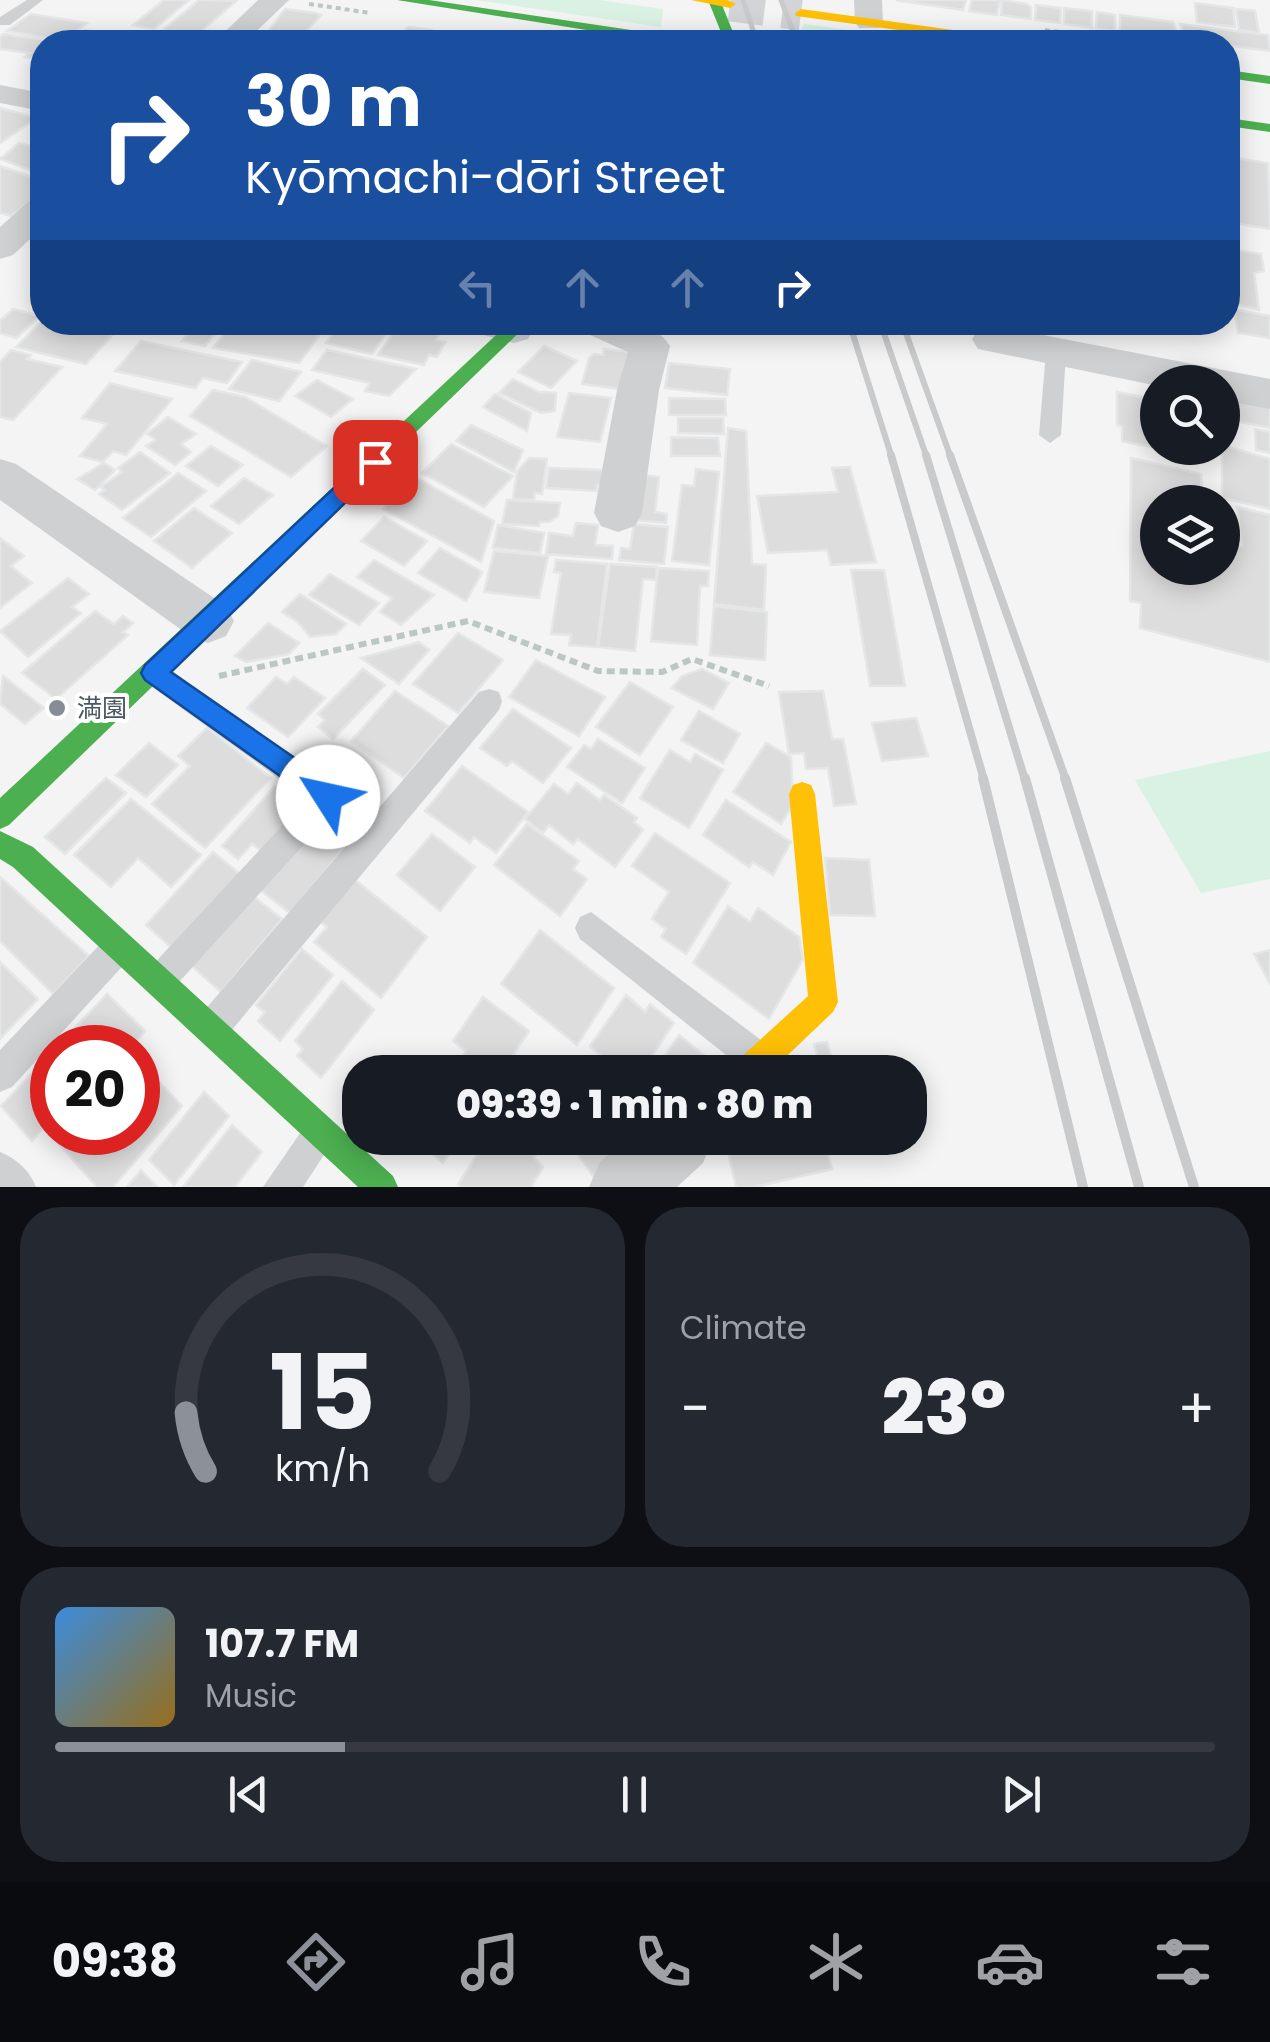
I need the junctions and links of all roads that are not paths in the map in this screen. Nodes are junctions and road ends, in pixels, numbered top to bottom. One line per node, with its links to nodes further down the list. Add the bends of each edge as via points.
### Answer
1 (36, 0): 7 (lane)
2 (275, 0): 8 (street)
3 (402, 0): 9 (main road)
4 (714, 2): 10 (main road)
5 (868, 11): 6 (main road); 11 (main road)
6 (801, 13)
7 (0, 22)
8 (241, 30)
9 (604, 30)
10 (726, 30)
11 (895, 30)
12 (1240, 76): 13 (main road)
13 (1270, 80)
14 (0, 94): 15 (street)
15 (30, 100)
16 (1240, 124): 17 (main road)
17 (1270, 128)
18 (496, 335): 28 (main road)
19 (625, 335): 27 (street, via 650,346)
20 (992, 339): 21 (street)
21 (1056, 352): 22 (street); 25 (lane)
22 (1140, 368)
23 (1240, 388): 24 (street)
24 (1270, 394)
25 (1050, 435)
26 (0, 476): 28 (street)
27 (618, 513)
28 (208, 620): 29 (main road)
29 (153, 673): 32 (main road); 36 (lane, via 328,797)
30 (488, 701): 37 (lane)
31 (802, 794): 39 (main road, via 823,1002)
32 (0, 816)
33 (0, 844): 35 (main road, via 23,857)
34 (591, 928): 38 (lane)
35 (118, 947): 36 (main road); 40 (lane)
36 (157, 983): 37 (main road)
37 (210, 1030): 41 (main road)
38 (741, 1055)
39 (766, 1055)
40 (0, 1074)
41 (322, 1131): 45 (lane); 46 (main road)
42 (660, 1155): 47 (street)
43 (0, 1170): 44 (lane)
44 (18, 1187)
45 (282, 1187)
46 (382, 1187)
47 (625, 1187)

